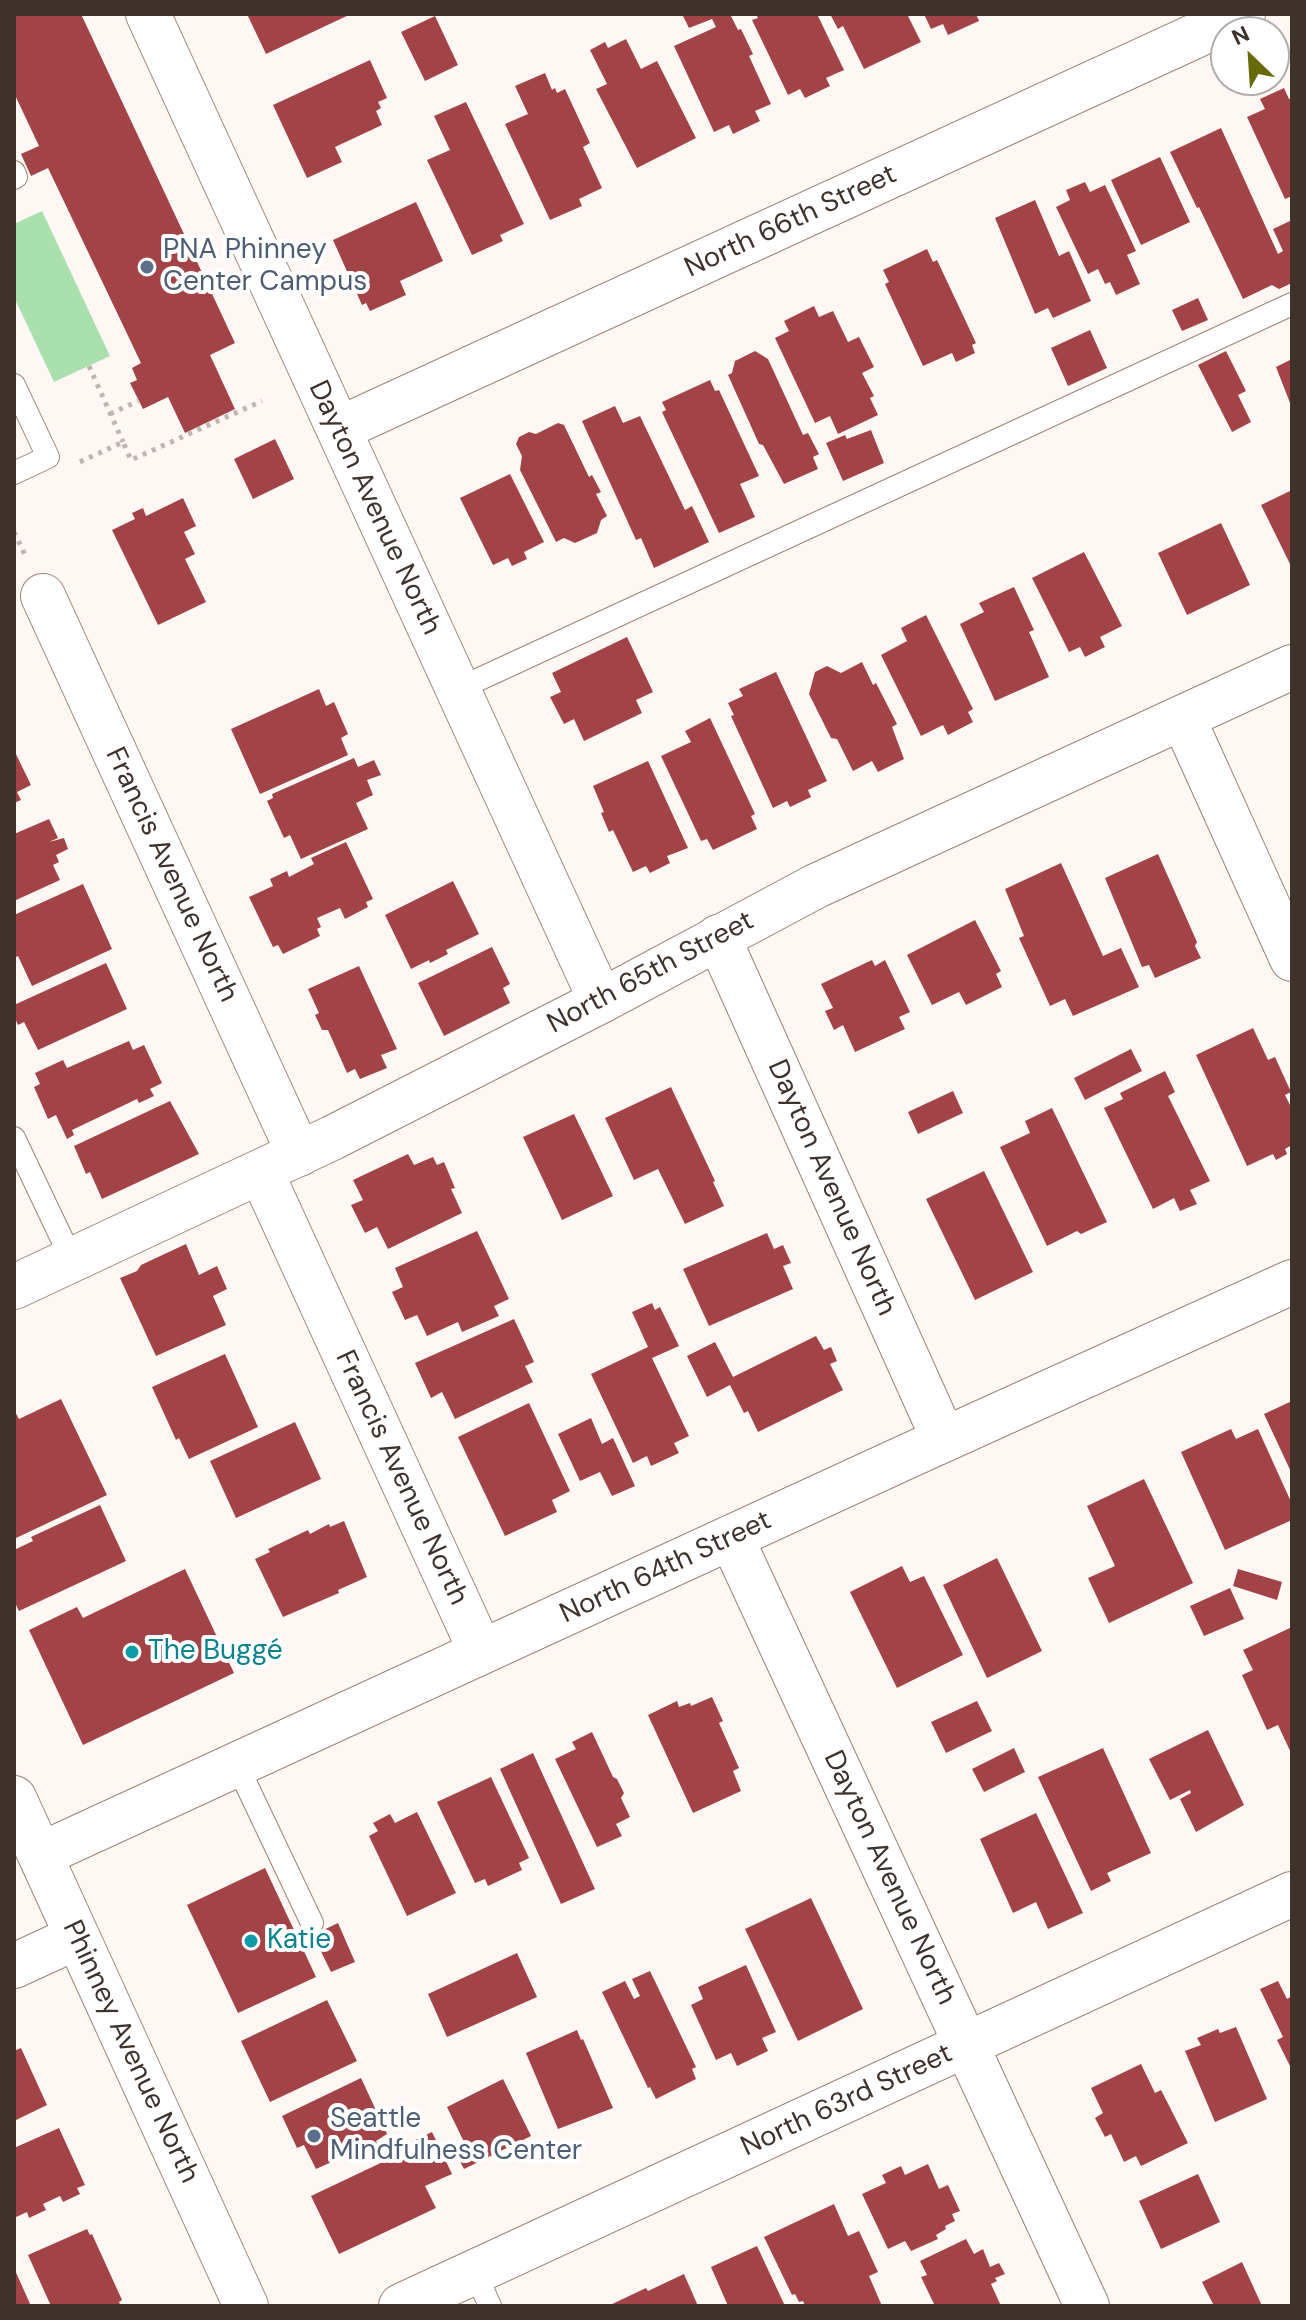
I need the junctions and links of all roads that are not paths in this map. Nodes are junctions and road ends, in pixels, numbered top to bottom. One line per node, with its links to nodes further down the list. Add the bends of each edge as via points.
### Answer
1 (148, 14): 5 (street, Dayton Avenue North)
2 (1243, 14): 5 (street, North 66th Street)
3 (1292, 304): 9 (lane)
4 (14, 385): 6 (lane, via 48,457)
5 (339, 429): 9 (street, Dayton Avenue North)
6 (14, 473)
7 (35, 577): 15 (street, Francis Avenue North)
8 (1292, 667): 10 (street, North 65th Street)
9 (458, 689): 13 (street, Dayton Avenue North)
10 (1183, 718): 11 (street, North 65th Street, via 816,886); 12 (street)
11 (718, 937): 13 (street, North 65th Street); 19 (street, Dayton Avenue North)
12 (1292, 959)
13 (601, 1001): 15 (street, North 65th Street)
14 (14, 1138): 16 (lane)
15 (280, 1163): 16 (street, North 65th Street); 21 (street, Francis Avenue North)
16 (72, 1260): 18 (street, North 65th Street)
17 (1292, 1282): 19 (street, North 64th Street)
18 (14, 1287)
19 (944, 1440): 20 (street, North 64th Street)
20 (731, 1537): 21 (street, North 64th Street); 29 (street, Dayton Avenue North)
21 (481, 1652): 22 (street, North 64th Street)
22 (237, 1765): 24 (street, North 64th Street); 26 (lane)
23 (14, 1798): 24 (street, Phinney Avenue North)
24 (40, 1855): 27 (street, Phinney Avenue North)
25 (1292, 1894): 29 (street, North 63rd Street)
26 (312, 1923)
27 (77, 1937): 28 (street); 31 (street, Phinney Avenue North)
28 (14, 1966)
29 (966, 2045): 30 (street, North 63rd Street); 33 (street, Dayton Avenue North)
30 (482, 2289): 32 (street, North 63rd Street)
31 (246, 2306)
32 (401, 2306)
33 (1087, 2306)

